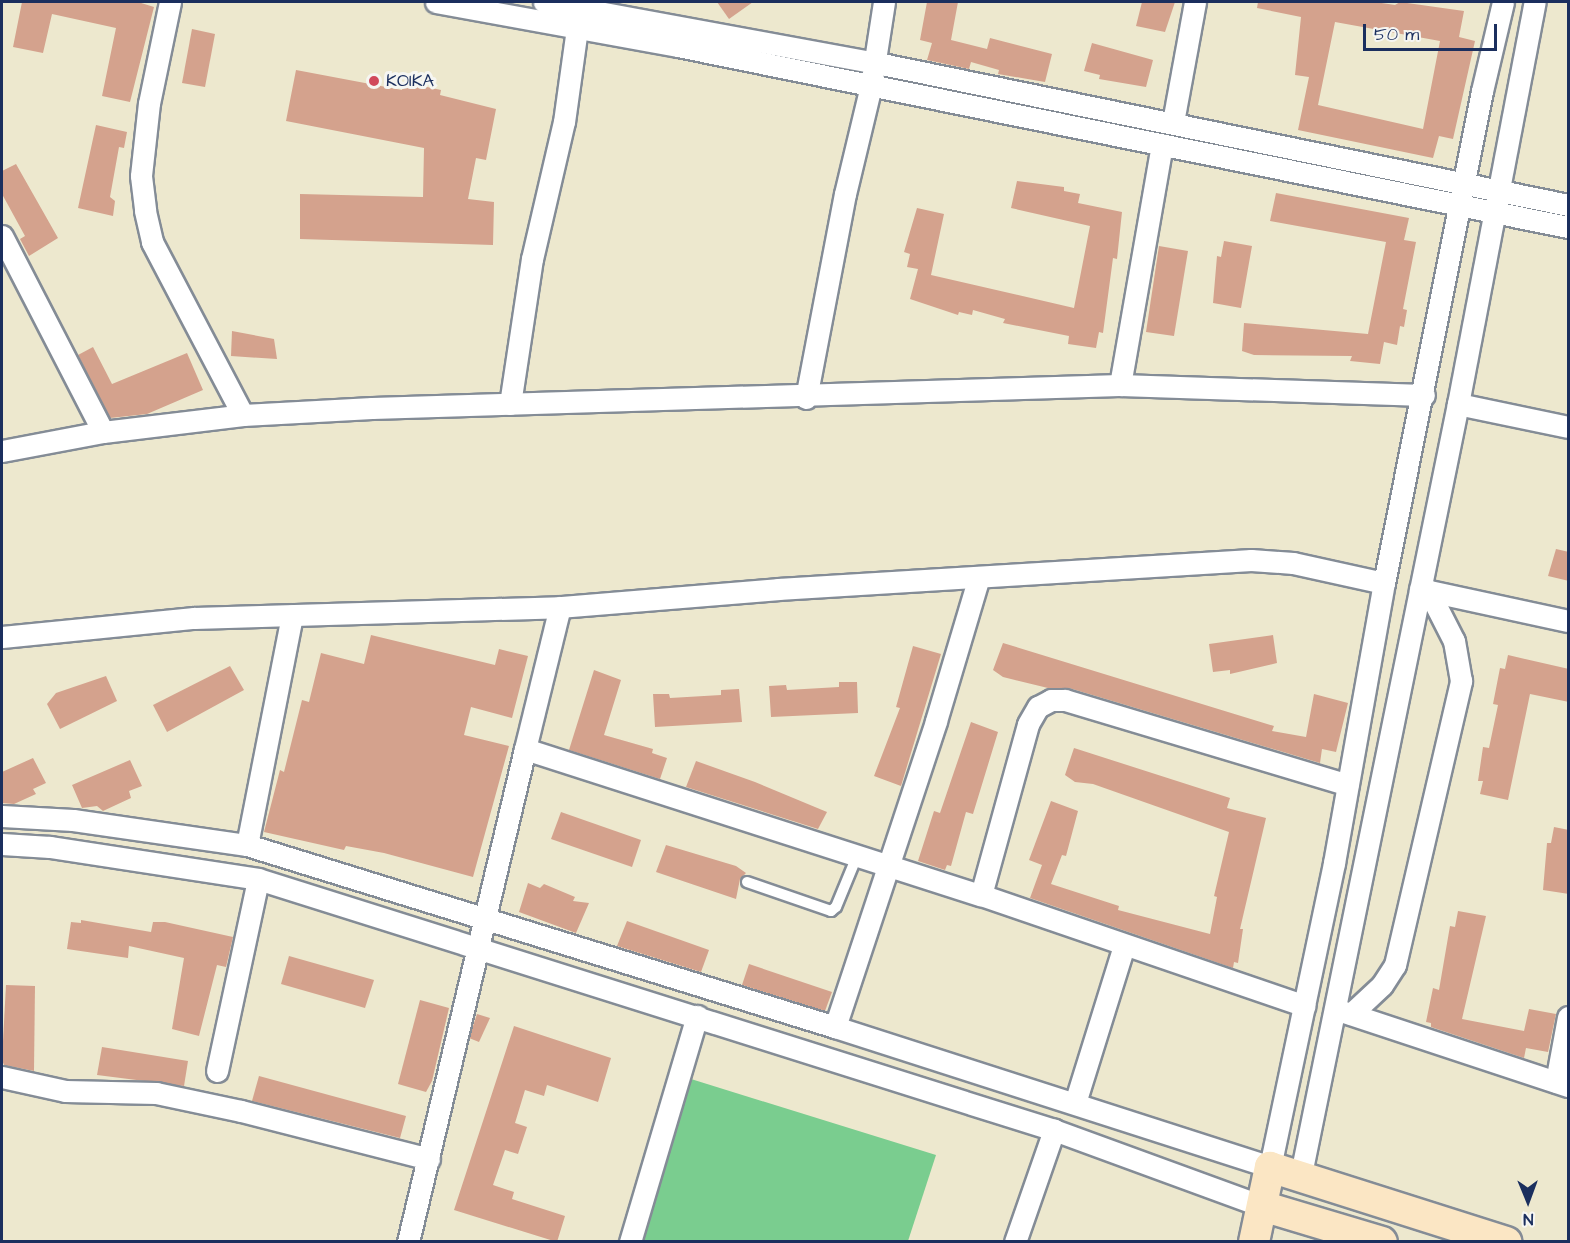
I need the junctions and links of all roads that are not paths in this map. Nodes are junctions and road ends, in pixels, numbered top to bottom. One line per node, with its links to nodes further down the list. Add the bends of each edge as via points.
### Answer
1 (170, 2): 24 (street, via 149,103 141,177 145,211 152,242)
2 (436, 2): 8 (street)
3 (544, 2): 8 (street)
4 (884, 2): 9 (street)
5 (1195, 2): 11 (street)
6 (1503, 2): 14 (street)
7 (1535, 2): 13 (street)
8 (583, 13): 9 (street); 10 (street); 22 (street, via 564,122 532,259)
9 (872, 62): 10 (street); 11 (street)
10 (871, 86): 12 (street); 21 (street, via 845,194)
11 (1173, 122): 14 (street)
12 (1162, 145): 14 (street); 19 (street)
13 (1497, 190): 14 (street); 15 (street); 16 (street)
14 (1462, 193): 16 (street); 20 (street)
15 (1569, 205)
16 (1494, 212): 17 (street); 23 (street)
17 (1569, 227)
18 (2, 236): 26 (street)
19 (1120, 385): 20 (street); 21 (street)
20 (1424, 395): 29 (street)
21 (806, 398): 22 (street)
22 (510, 404): 24 (street)
23 (1458, 404): 25 (street); 30 (street)
24 (243, 415): 26 (street)
25 (1569, 427)
26 (103, 432): 27 (street)
27 (2, 451)
28 (979, 577): 29 (street, via 1251,560 1293,563); 31 (street); 41 (street)
29 (1384, 583): 36 (street)
30 (1423, 589): 33 (street); 49 (street); 49 (street, via 1454,642 1461,681 1395,965 1382,985)
31 (560, 607): 32 (street); 35 (street)
32 (292, 615): 34 (street, via 194,618); 39 (street)
33 (1569, 621)
34 (2, 637)
35 (525, 749): 40 (street); 45 (street)
36 (1348, 785): 44 (street, via 1065,700 1051,700 1038,707 1028,724); 48 (street)
37 (2, 816): 39 (street, via 72,820)
38 (2, 844): 42 (street, via 50,847)
39 (248, 845): 45 (street)
40 (857, 856): 41 (street); 43 (lane, via 831,911)
41 (887, 866): 44 (street); 52 (street)
42 (258, 879): 46 (street); 53 (street)
43 (747, 882)
44 (981, 895): 47 (street)
45 (485, 917): 46 (street); 52 (street)
46 (477, 946): 50 (street); 58 (street)
47 (1124, 946): 48 (street); 56 (street)
48 (1305, 1006): 59 (street)
49 (1343, 1012): 55 (street); 60 (street)
50 (697, 1016): 57 (street); 64 (street)
51 (1569, 1017): 55 (street)
52 (835, 1027): 56 (street)
53 (217, 1071)
54 (2, 1077): 58 (street, via 65,1090 156,1093)
55 (1562, 1084)
56 (1075, 1103): 59 (street)
57 (1054, 1131): 61 (street); 65 (street)
58 (429, 1160): 63 (street)
59 (1270, 1167): 60 (main road); 61 (main road)
60 (1300, 1179): 62 (main road); 68 (main road)
61 (1262, 1206): 62 (main road); 66 (main road)
62 (1291, 1229): 67 (main road)
63 (408, 1242)
64 (630, 1242)
65 (1015, 1242)
66 (1254, 1242)
67 (1382, 1242)
68 (1506, 1242)

